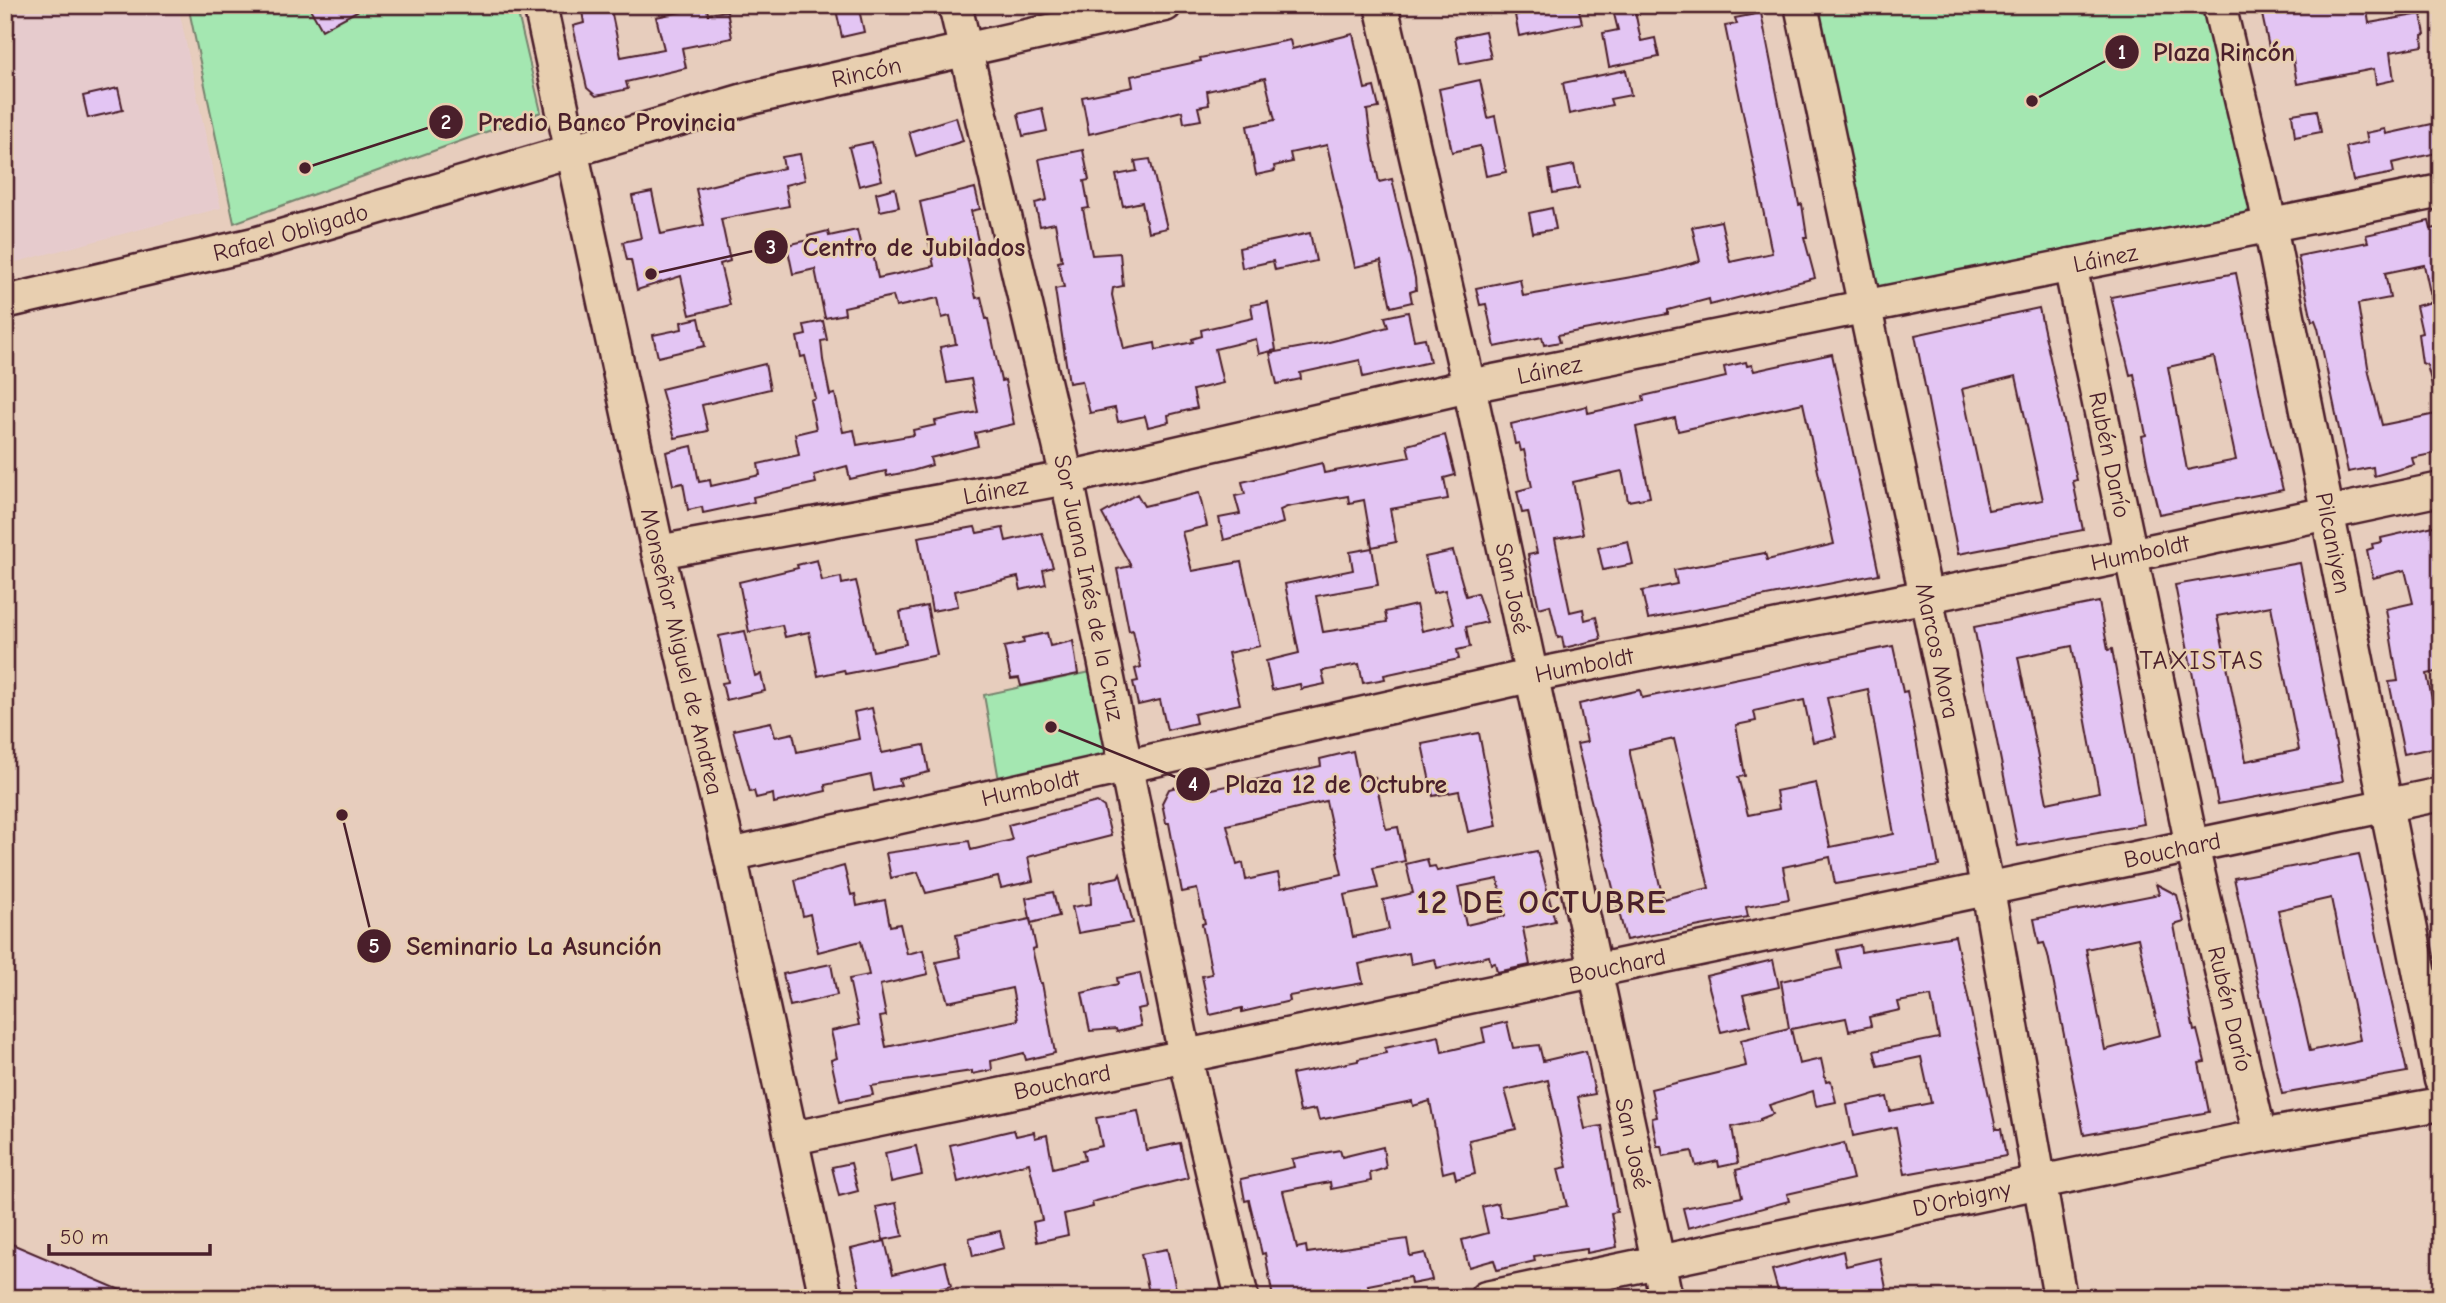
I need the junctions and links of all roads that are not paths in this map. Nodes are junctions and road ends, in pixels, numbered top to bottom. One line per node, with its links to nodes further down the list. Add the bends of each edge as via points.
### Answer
1 (540, 5): 8 (street, Monseñor Miguel de Andrea)
2 (955, 5): 7 (street, Sor Juana Inés de la Cruz)
3 (1165, 5): 7 (street, Rincón)
4 (1381, 5): 14 (street, San José)
5 (1801, 5): 13 (street, Marcos Mora)
6 (2219, 5): 10 (street, Pilcaniyen)
7 (965, 49): 8 (street, Rincón, via 751,97); 15 (street, Sor Juana Inés de la Cruz)
8 (572, 150): 12 (street, Rafael Obligado, via 254,244); 18 (street, Monseñor Miguel de Andrea)
9 (2441, 191): 10 (street, Láinez)
10 (2268, 227): 11 (street, Láinez); 17 (street, Pilcaniyen)
11 (2070, 265): 13 (street, Láinez); 19 (street, Rubén Darío)
12 (5, 302)
13 (1863, 308): 14 (street, Láinez); 20 (street, Marcos Mora)
14 (1469, 386): 15 (street, Láinez); 21 (street, San José)
15 (1067, 478): 18 (street, Láinez); 22 (street, Sor Juana Inés de la Cruz)
16 (2441, 489): 17 (street, Humboldt)
17 (2326, 512): 19 (street, Humboldt); 24 (street, Pilcaniyen)
18 (658, 552): 26 (street, Monseñor Miguel de Andrea)
19 (2131, 555): 20 (street, Humboldt); 25 (street, Rubén Darío)
20 (1928, 596): 21 (street, Humboldt); 27 (street, Marcos Mora)
21 (1530, 676): 22 (street, Humboldt); 28 (street, San José)
22 (1128, 764): 26 (street, Humboldt); 29 (street, Sor Juana Inés de la Cruz)
23 (2441, 794): 24 (street, Bouchard)
24 (2386, 806): 25 (street, Bouchard); 30 (street, Pilcaniyen)
25 (2192, 846): 27 (street, Bouchard); 32 (street, Rubén Darío)
26 (730, 855): 33 (street, Monseñor Miguel de Andrea)
27 (1988, 890): 28 (street, Bouchard); 34 (street, Marcos Mora)
28 (1596, 970): 29 (street, Bouchard); 35 (street, San José)
29 (1185, 1056): 33 (street, Bouchard); 37 (street, Sor Juana Inés de la Cruz)
30 (2441, 1080)
31 (2441, 1104): 32 (street, D'Orbigny)
32 (2260, 1136): 34 (street, D'Orbigny)
33 (793, 1138): 36 (street, Monseñor Miguel de Andrea)
34 (2039, 1184): 35 (street, D'Orbigny); 40 (street, Marcos Mora)
35 (1657, 1260): 38 (street, D'Orbigny); 39 (street, San José)
36 (826, 1298)
37 (1242, 1298)
38 (1486, 1298)
39 (1666, 1298)
40 (2060, 1298)

